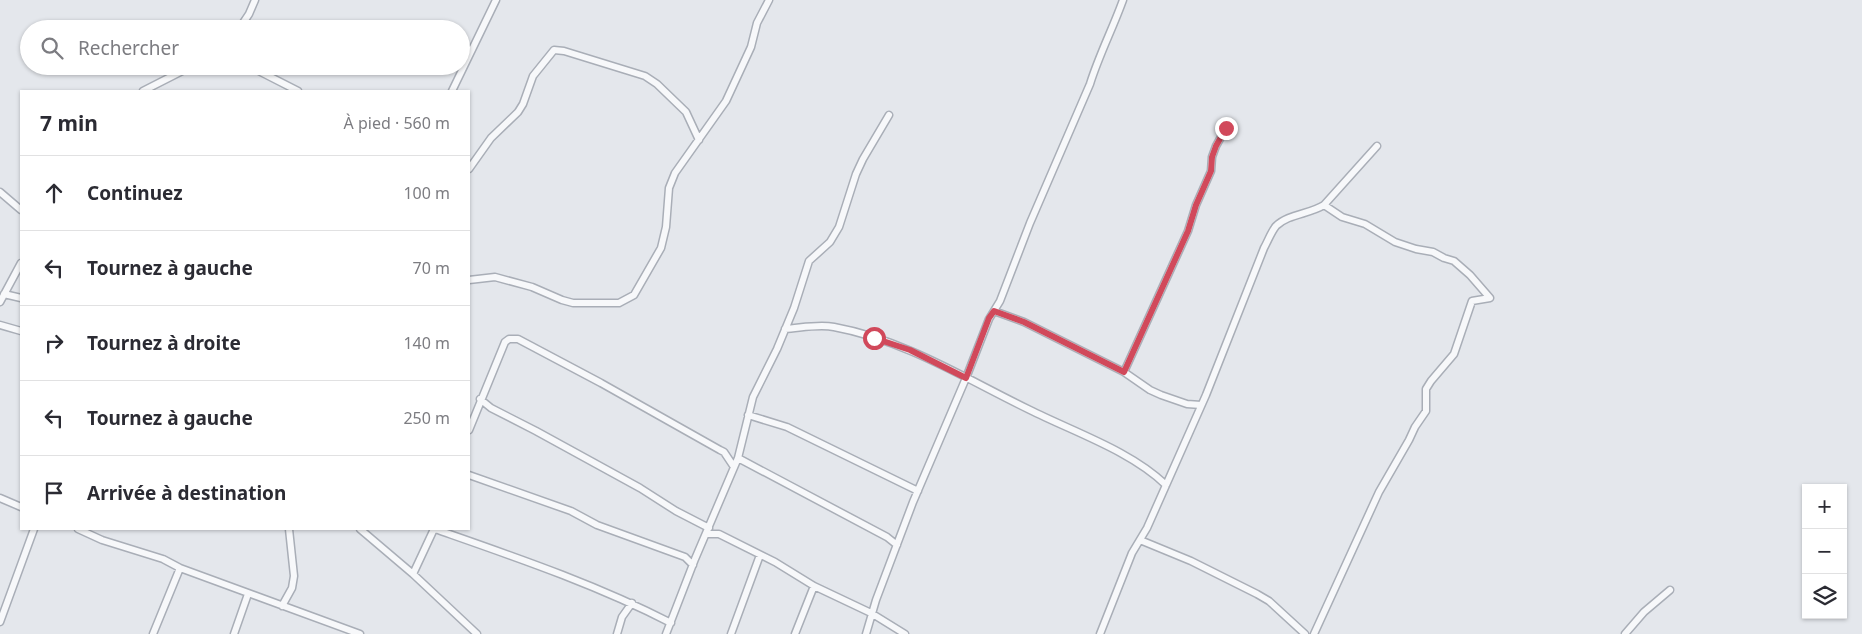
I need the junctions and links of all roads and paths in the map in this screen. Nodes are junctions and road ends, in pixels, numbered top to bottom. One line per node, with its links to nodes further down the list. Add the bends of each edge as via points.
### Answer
1 (255, 0): 5 (street)
2 (496, 0): 6 (street)
3 (769, 0): 15 (street, via 726,101)
4 (1123, 0): 26 (street)
5 (245, 20)
6 (470, 54)
7 (174, 75): 10 (street)
8 (267, 75): 11 (street)
9 (460, 75): 12 (street)
10 (145, 90)
11 (296, 90)
12 (452, 90)
13 (889, 115): 28 (street, via 860,167 839,227 830,242 808,261)
14 (1226, 128): 30 (street, via 1216,146 1211,171 1188,231)
15 (699, 140): 17 (street, via 686,112 645,76 554,50 533,76 518,112 492,138); 22 (street, via 675,172 669,188 661,248 634,295 619,303 574,303 495,277)
16 (1377, 146): 19 (street)
17 (470, 168)
18 (0, 192): 20 (street)
19 (1324, 205): 33 (street, via 1277,225 1264,248); 81 (street, via 1395,242 1454,261 1490,298 1472,301 1454,354 1426,389 1426,411 1379,492)
20 (20, 209)
21 (20, 265): 23 (street)
22 (470, 280)
23 (4, 294): 24 (street); 25 (street)
24 (20, 298)
25 (0, 302)
26 (994, 311): 30 (street, via 1024,322); 31 (street)
27 (0, 325): 29 (street)
28 (785, 329): 31 (street, via 834,327 910,350); 36 (street)
29 (20, 331)
30 (1124, 372): 33 (street, via 1150,390 1187,404)
31 (966, 378): 41 (street, via 1106,446 1153,472); 42 (street)
32 (480, 399): 34 (street); 35 (street); 39 (street, via 505,342 518,340 724,452)
33 (1202, 405): 41 (street)
34 (491, 408): 35 (street); 45 (street)
35 (475, 412): 37 (street)
36 (748, 415): 38 (street); 42 (street, via 787,427)
37 (470, 427)
38 (738, 458): 39 (street); 54 (street)
39 (734, 467): 45 (street)
40 (470, 475): 57 (street, via 571,511 597,525)
41 (1166, 485): 53 (street)
42 (918, 490): 54 (street)
43 (0, 498): 44 (street)
44 (20, 507)
45 (710, 527): 52 (street); 52 (street); 55 (street)
46 (34, 530): 67 (street)
47 (80, 530): 59 (street)
48 (289, 530): 65 (street, via 294,576 292,588)
49 (361, 530): 60 (street)
50 (435, 530): 60 (street)
51 (438, 530): 64 (street)
52 (719, 534): 56 (street)
53 (1140, 540): 79 (street); 80 (street, via 1257,594)
54 (897, 545): 66 (street)
55 (698, 554): 57 (street); 58 (street)
56 (760, 555): 61 (street); 75 (street)
57 (685, 557): 58 (street)
58 (693, 565): 68 (street)
59 (180, 568): 63 (street); 69 (street)
60 (413, 574): 72 (street)
61 (814, 586): 66 (street); 76 (street)
62 (1670, 590): 82 (street)
63 (248, 594): 65 (street); 70 (street)
64 (632, 603): 68 (street); 73 (street, via 622,618)
65 (282, 606): 71 (street)
66 (871, 614): 77 (street); 78 (street)
67 (0, 622)
68 (670, 623): 74 (street)
69 (153, 634)
70 (234, 634)
71 (360, 634)
72 (477, 634)
73 (618, 634)
74 (666, 634)
75 (730, 634)
76 (794, 634)
77 (866, 634)
78 (905, 634)
79 (1100, 634)
80 (1305, 634)
81 (1314, 634)
82 (1625, 634)

